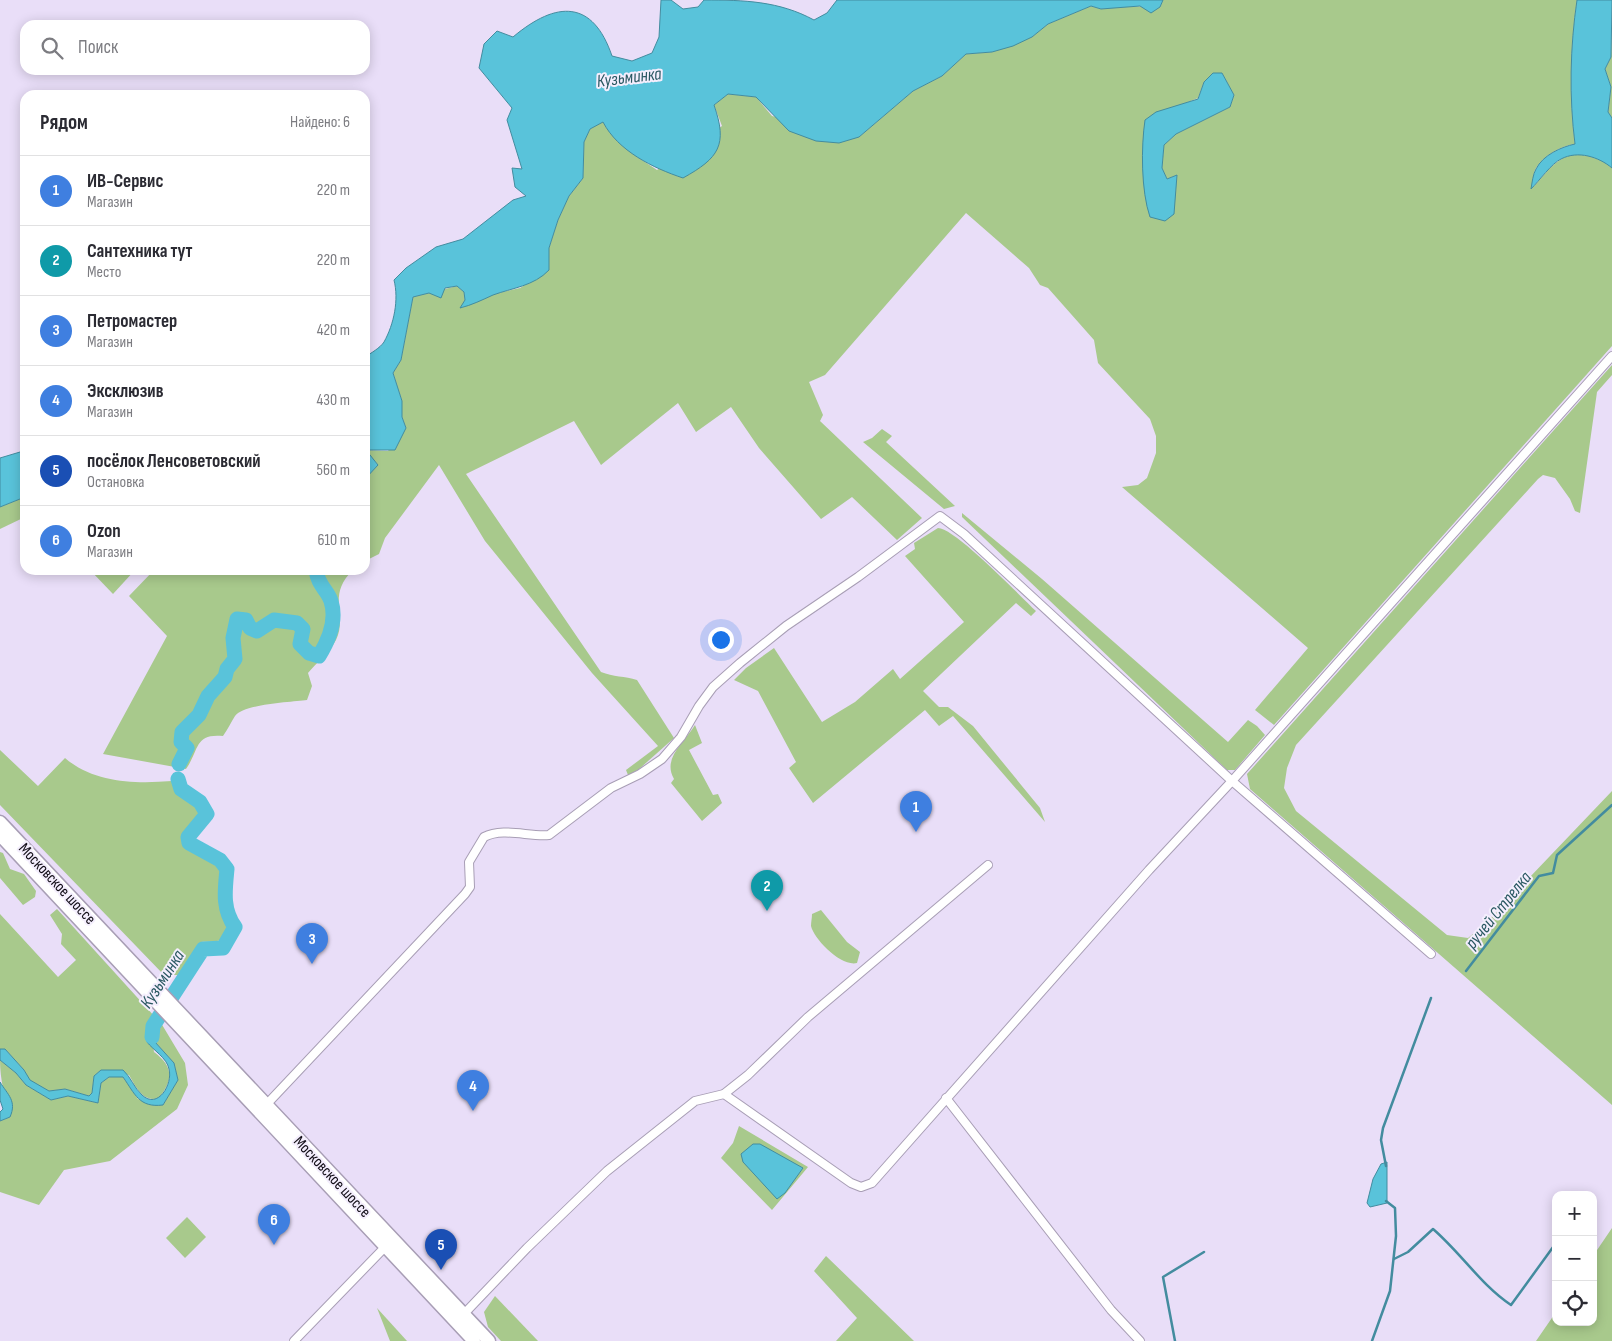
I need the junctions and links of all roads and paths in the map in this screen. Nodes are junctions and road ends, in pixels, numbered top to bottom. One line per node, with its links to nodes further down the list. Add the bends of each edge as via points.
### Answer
1 (1612, 356): 2 (street)
2 (1232, 781): 6 (street); 10 (street); 11 (street, via 964,534 940,516 786,626 740,663 713,687 672,750 652,767 611,788 549,835 501,832 484,838 469,862 470,887 465,894)
3 (0, 822): 7 (highway, Московское шоссе)
4 (0, 835): 7 (highway, Московское шоссе)
5 (988, 865): 9 (street, via 808,1017)
6 (1430, 954)
7 (153, 992): 8 (highway)
8 (173, 1013): 11 (highway, Московское шоссе); 12 (highway, Московское шоссе)
9 (724, 1094): 10 (street, via 851,1184 861,1187 872,1183); 13 (street, via 695,1100 607,1171)
10 (946, 1098): 17 (street, via 1111,1310)
11 (266, 1105): 12 (highway, Московское шоссе)
12 (389, 1243): 13 (highway, Московское шоссе); 14 (street)
13 (459, 1318): 15 (highway, Московское шоссе); 16 (highway, Московское шоссе)
14 (294, 1341)
15 (474, 1341)
16 (489, 1341)
17 (1140, 1341)

